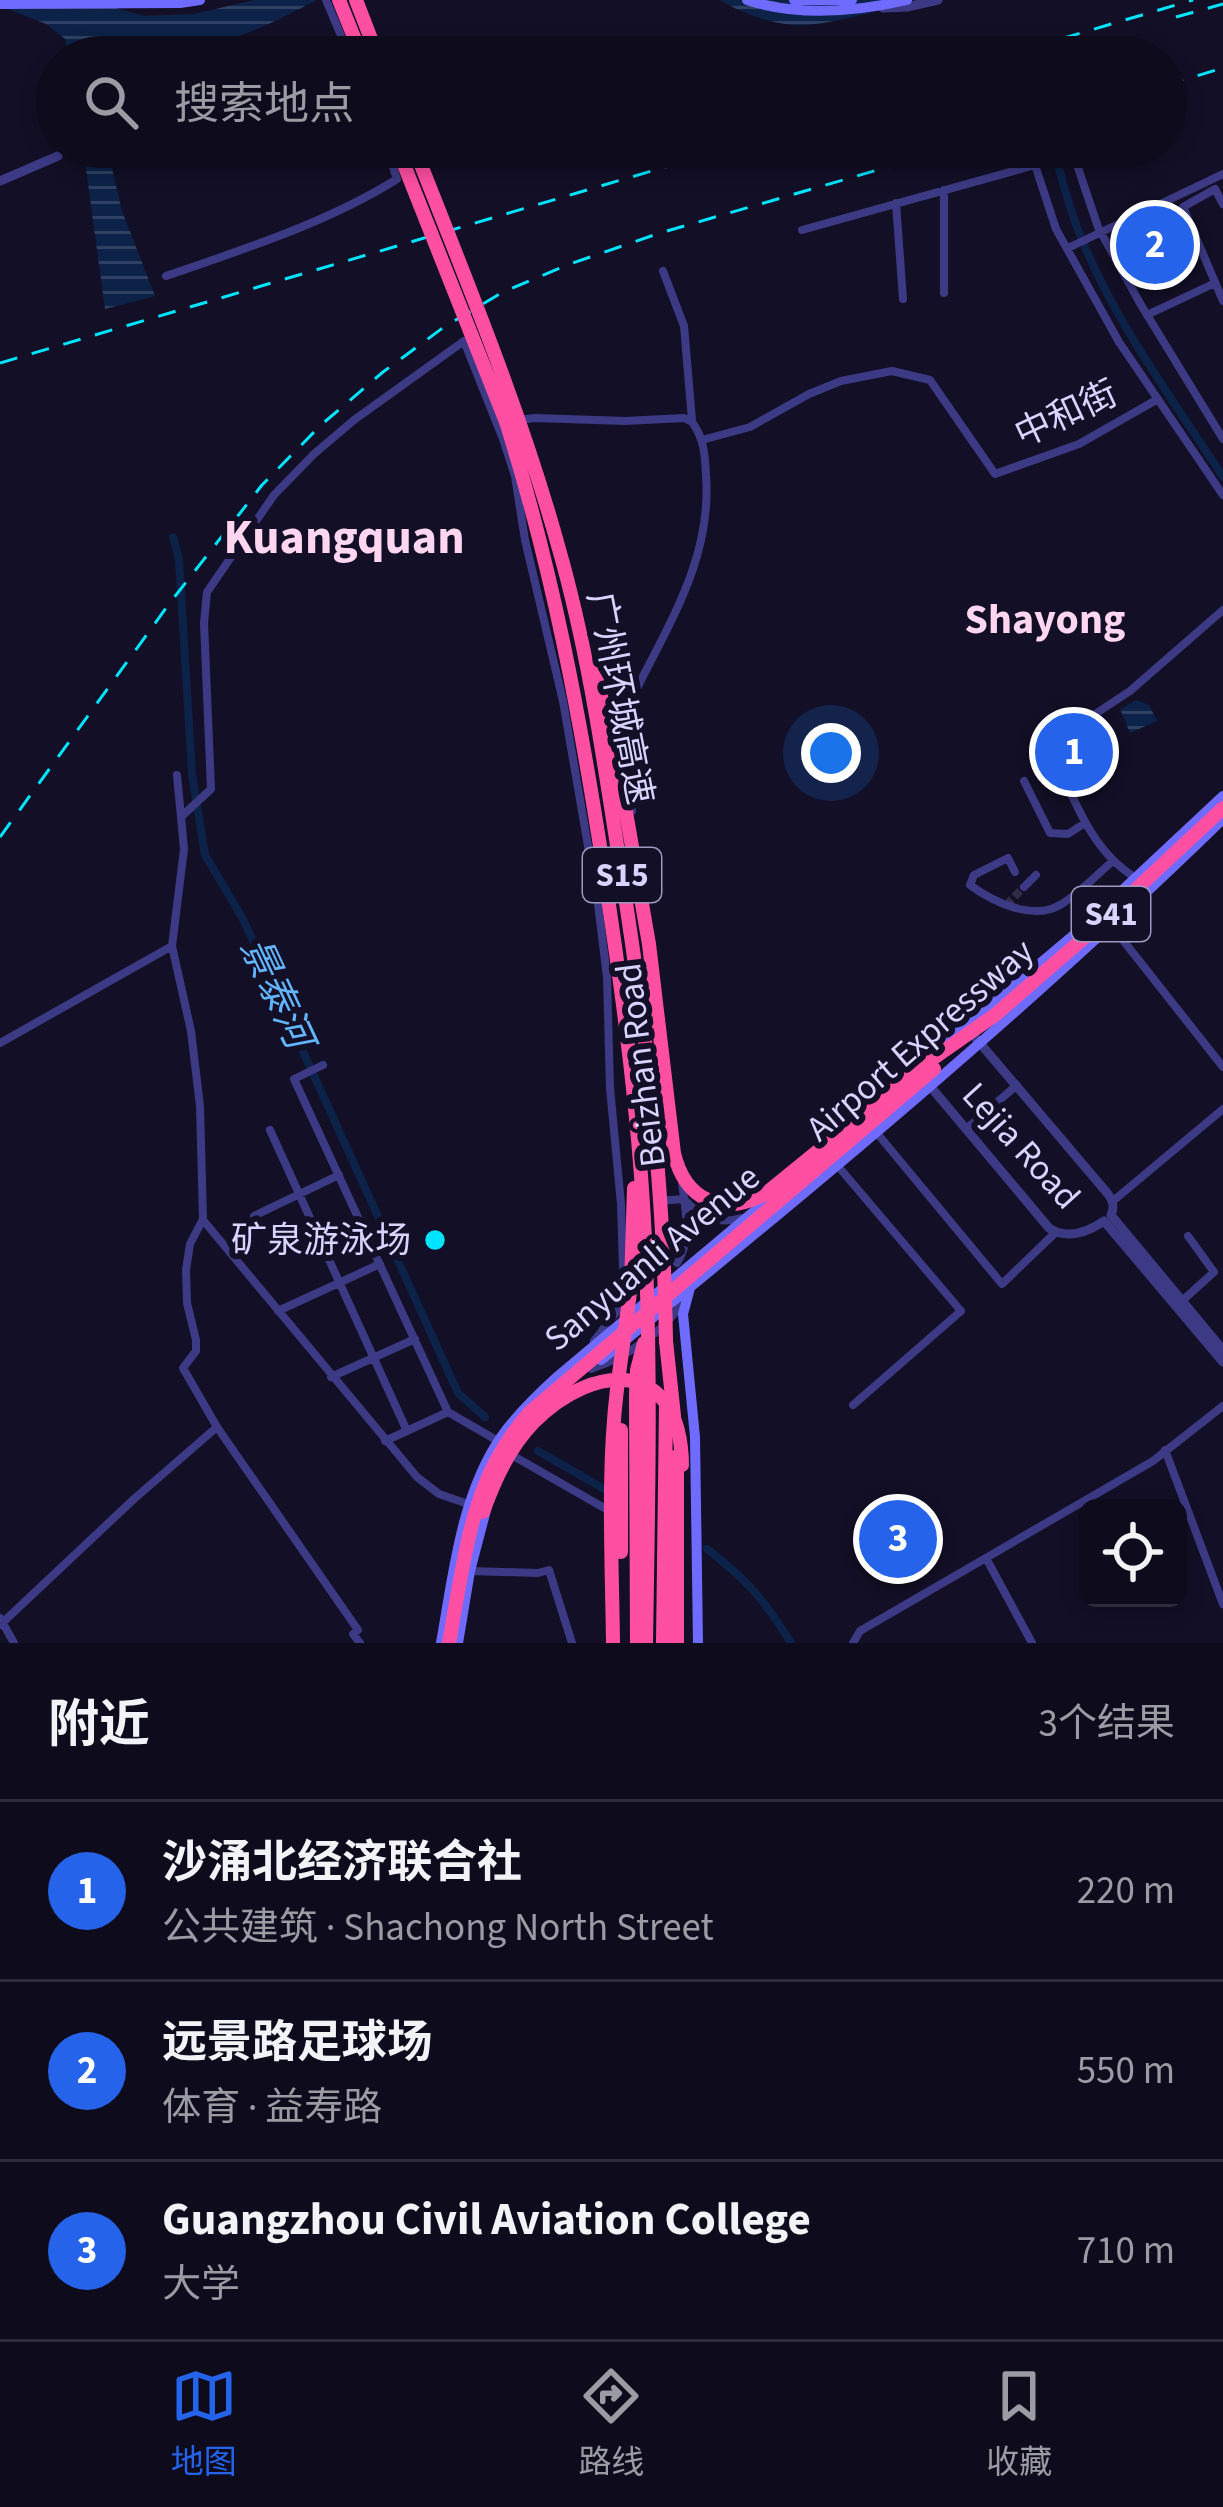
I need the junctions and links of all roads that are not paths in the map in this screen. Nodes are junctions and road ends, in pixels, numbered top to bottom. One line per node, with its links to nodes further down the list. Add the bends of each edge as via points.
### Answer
1 (200, 0): 10 (main road)
2 (339, 0): 13 (highway)
3 (356, 0): 14 (highway)
4 (747, 0): 11 (main road, via 786,9)
5 (794, 0): 6 (main road)
6 (852, 0)
7 (907, 0): 11 (main road)
8 (938, 0): 11 (street)
9 (326, 1): 12 (street)
10 (0, 4)
11 (866, 8)
12 (341, 36)
13 (354, 36)
14 (370, 36)
15 (36, 166): 23 (street)
16 (393, 168): 31 (street, via 397,179 377,192)
17 (406, 168): 65 (highway, 广州环城高速 / S15, bridge, via 506,422 538,534 586,760)
18 (422, 168): 43 (highway, 广州环城高速 / S15, bridge, via 519,418)
19 (1024, 168): 24 (street)
20 (1036, 168): 29 (street)
21 (1079, 168): 28 (street)
22 (1223, 174): 28 (street)
23 (0, 182)
24 (944, 190): 25 (street); 33 (street)
25 (896, 203): 27 (street); 34 (street)
26 (1223, 204): 32 (street, via 1215,189 1183,207)
27 (802, 230)
28 (1101, 234): 29 (street); 36 (street)
29 (1067, 249): 37 (street)
30 (663, 271): 38 (street, via 685,326)
31 (166, 277)
32 (1218, 284): 35 (street); 36 (street)
33 (944, 293)
34 (903, 298)
35 (1223, 301)
36 (1147, 315): 40 (street)
37 (1158, 399): 41 (street, 中和街, via 1079,444 995,474 930,380 892,371 841,381 750,427); 42 (street)
38 (692, 422): 39 (street, via 535,418); 41 (street, Beizhan Road)
39 (498, 425): 49 (street, via 464,341 354,420 274,495 207,592 211,788); 78 (street, via 552,647 602,928)
40 (1223, 439)
41 (702, 440): 76 (street, Beizhan Road, via 707,500 698,557 623,729)
42 (1223, 495)
43 (561, 554): 59 (highway, bridge, via 616,755 673,1147 691,1187 728,1206 758,1198); 94 (highway, 广州环城高速 / S15, bridge, via 644,1021)
44 (1223, 610): 51 (street, via 1130,691 1068,731 1053,753)
45 (177, 775): 49 (street)
46 (1024, 782): 51 (street, via 1050,833)
47 (1223, 796): 55 (main road, Sanyuanli Avenue)
48 (1223, 808): 59 (highway, Airport Expressway / S41)
49 (182, 816): 58 (street)
50 (1223, 819): 57 (main road, Sanyuanli Avenue)
51 (1084, 823): 52 (street)
52 (1113, 861): 53 (street, via 1062,904 1039,912 970,885 1008,858); 55 (street)
53 (1015, 872)
54 (1036, 875): 56 (street)
55 (1136, 878): 59 (main road, Sanyuanli Avenue)
56 (1024, 887)
57 (1112, 926): 59 (main road, Sanyuanli Avenue); 64 (street)
58 (172, 946): 62 (street); 82 (street, via 196,1060)
59 (994, 1015): 60 (main road, Sanyuanli Avenue); 61 (main road, Sanyuanli Avenue); 73 (highway, Airport Expressway / S41, bridge)
60 (965, 1025): 61 (street, Lejia Road); 79 (main road, Sanyuanli Avenue)
61 (980, 1042): 66 (street, Lejia Road); 67 (main road, Sanyuanli Avenue)
62 (0, 1043)
63 (323, 1065): 74 (street, via 294,1078)
64 (1223, 1067)
65 (631, 1069): 121 (highway, bridge, via 633,1252 617,1389); 123 (highway, 广州环城高速 / S15, bridge, via 646,1262)
66 (1017, 1085): 69 (street); 77 (street, Lejia Road)
67 (930, 1086): 69 (street, Lejia Road); 71 (main road, Sanyuanli Avenue)
68 (1223, 1109): 77 (street)
69 (966, 1129): 83 (street, Lejia Road)
70 (270, 1130): 75 (street)
71 (876, 1132): 72 (main road, Sanyuanli Avenue); 83 (street, via 1002,1283)
72 (837, 1165): 89 (main road, Sanyuanli Avenue); 100 (street, via 961,1311)
73 (813, 1171): 114 (highway, bridge, via 523,1419 482,1486); 122 (highway, bridge, via 668,1305 644,1343 636,1396)
74 (339, 1175): 75 (street); 87 (street)
75 (299, 1195): 80 (street); 88 (street)
76 (684, 1199): 78 (street); 79 (street, via 714,1221); 86 (street, Beizhan Road, via 686,1236)
77 (1113, 1201): 81 (street, Lejia Road)
78 (620, 1203): 91 (street)
79 (754, 1212): 85 (main road, Sanyuanli Avenue)
80 (254, 1216)
81 (1108, 1218): 83 (street, Lejia Road, via 1079,1233); 90 (street, Lejia Road); 98 (street, Lejia Road)
82 (203, 1219): 92 (street); 103 (street, via 186,1270 196,1352 183,1368)
83 (1056, 1232)
84 (1188, 1236): 90 (street, via 1214,1272)
85 (713, 1246): 86 (street); 96 (main road, Sanyuanli Avenue)
86 (677, 1263): 91 (street)
87 (380, 1264): 88 (street); 93 (street)
88 (338, 1283): 92 (street); 97 (street)
89 (690, 1288): 108 (main road, Sanyuanli Avenue, via 541,1413); 126 (main road, via 683,1314 695,1437)
90 (1182, 1301): 95 (street, Lejia Road)
91 (618, 1310): 96 (street)
92 (277, 1312): 99 (street)
93 (415, 1339): 97 (street); 102 (street)
94 (666, 1341): 124 (highway, 广州环城高速 / S15, bridge); 125 (highway, bridge)
95 (1223, 1350)
96 (586, 1352): 106 (main road, Sanyuanli Avenue)
97 (373, 1358): 99 (street); 104 (street)
98 (1223, 1362)
99 (332, 1377): 105 (street)
100 (853, 1405)
101 (1223, 1406): 107 (street)
102 (448, 1412): 104 (street); 106 (street)
103 (218, 1427): 116 (street); 118 (street)
104 (407, 1431): 105 (street)
105 (385, 1441): 109 (street, via 431,1489)
106 (498, 1441): 109 (main road, Sanyuanli Avenue)
107 (1165, 1450): 112 (street); 115 (street)
108 (509, 1453): 110 (street); 111 (main road, Sanyuanli Avenue)
109 (470, 1504): 111 (street); 119 (main road, Sanyuanli Avenue)
110 (606, 1508)
111 (484, 1514): 113 (main road, Sanyuanli Avenue)
112 (986, 1558): 127 (street, via 860,1631); 128 (street)
113 (470, 1571): 119 (main road, Sanyuanli Avenue); 120 (street, via 549,1570)
114 (457, 1597): 119 (highway); 125 (highway, bridge, via 495,1480 520,1438 579,1388 629,1380 664,1401 681,1436)
115 (1223, 1604)
116 (1, 1621): 117 (street)
117 (14, 1643)
118 (360, 1643)
119 (450, 1643)
120 (572, 1643)
121 (616, 1643)
122 (637, 1643)
123 (646, 1643)
124 (663, 1643)
125 (681, 1643)
126 (698, 1643)
127 (853, 1643)
128 (1032, 1643)

